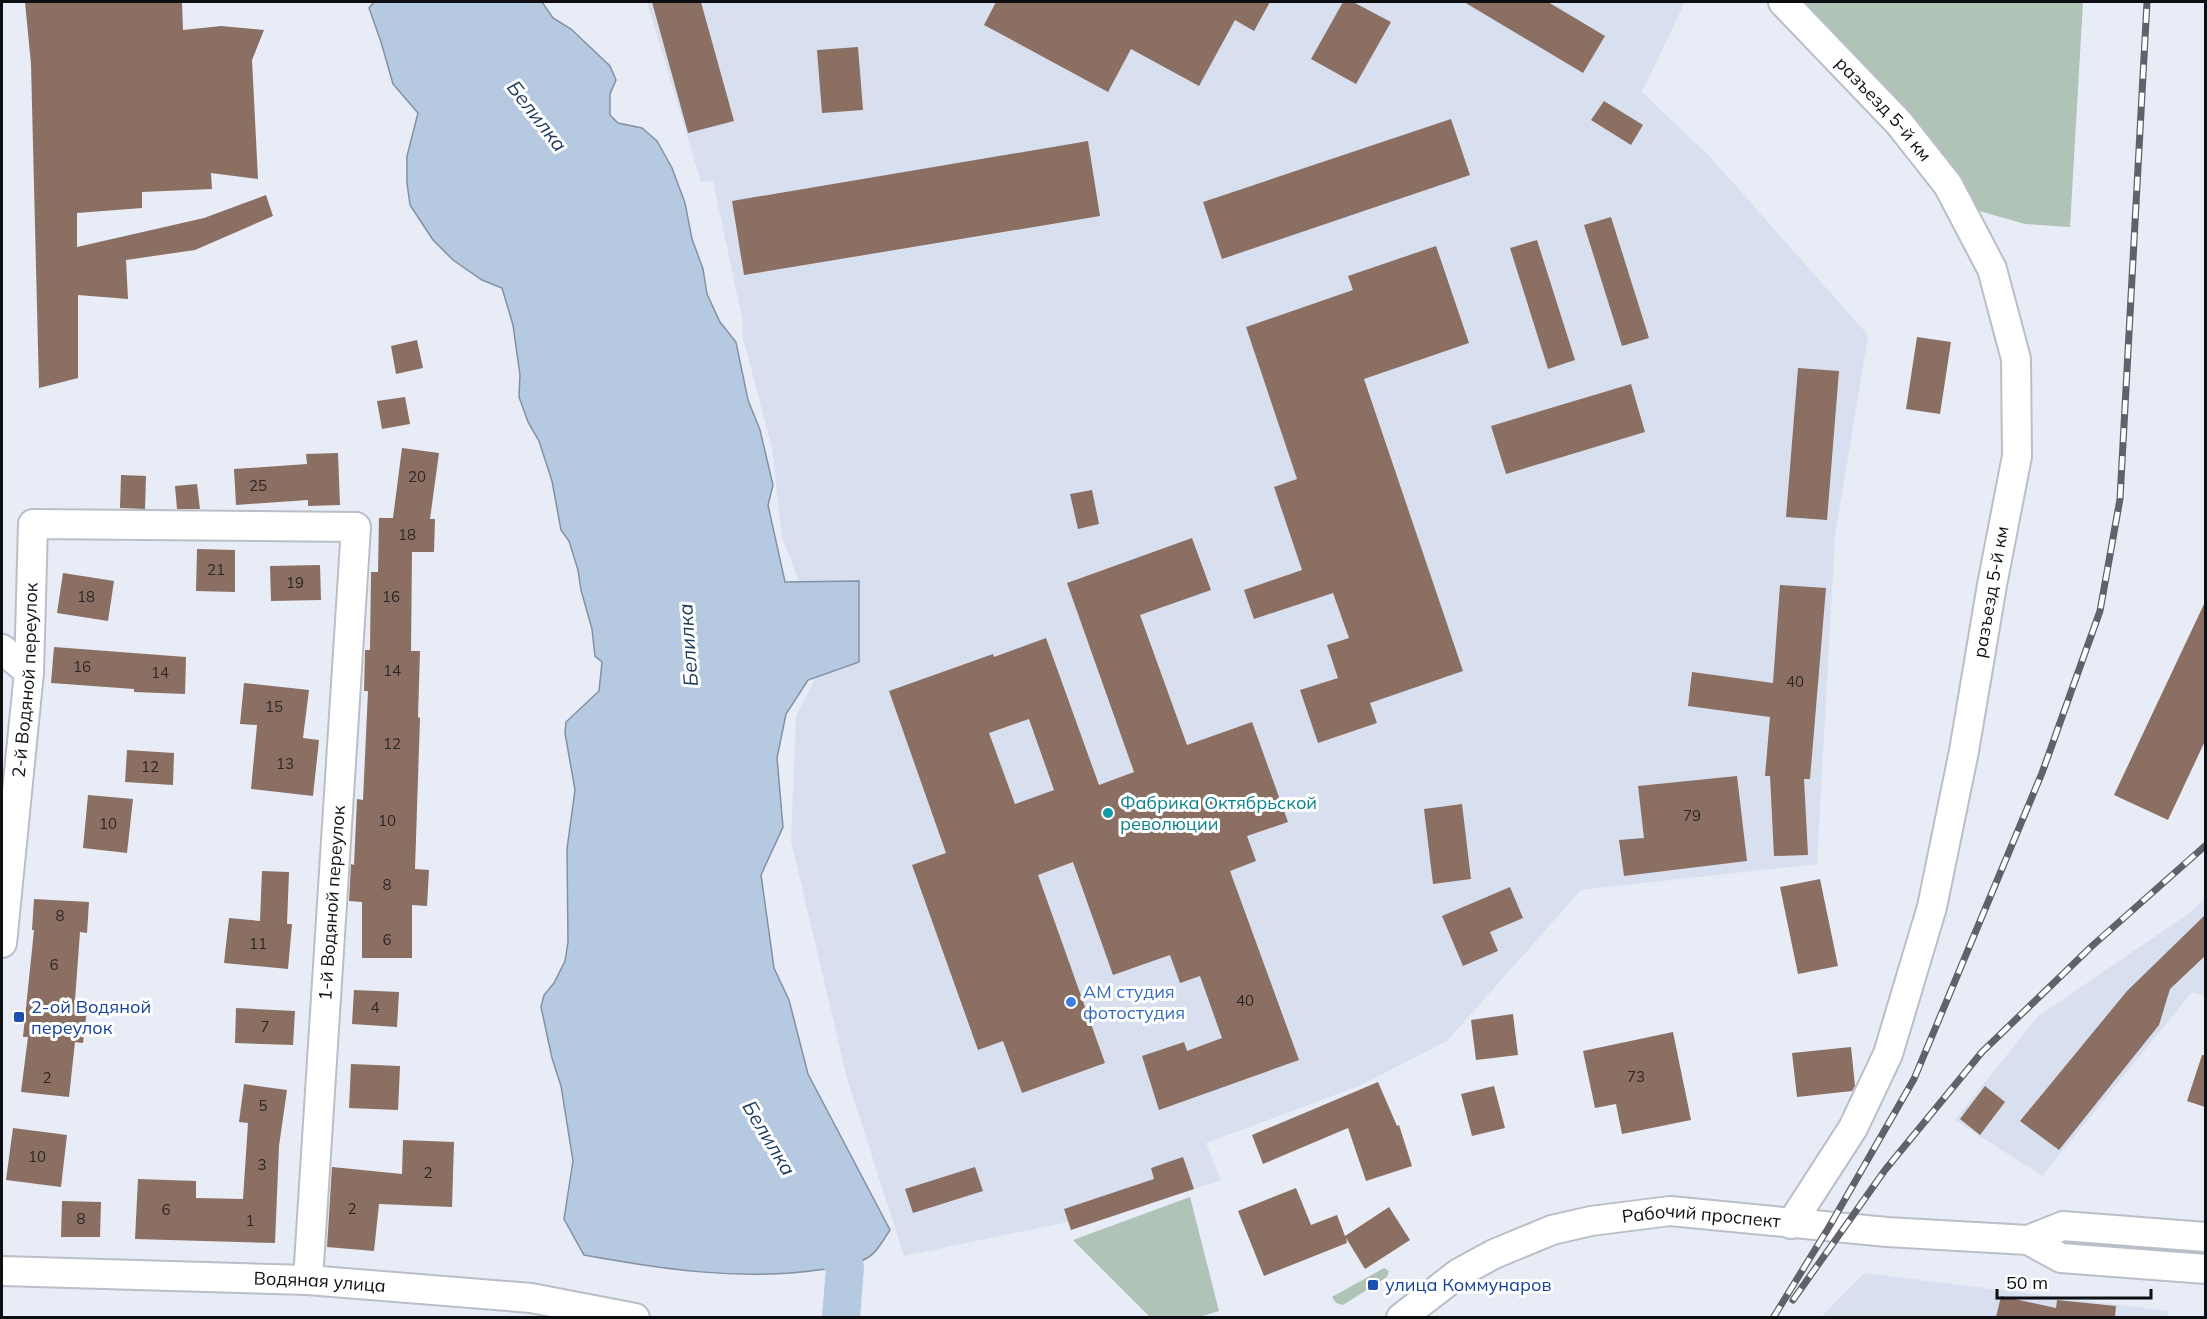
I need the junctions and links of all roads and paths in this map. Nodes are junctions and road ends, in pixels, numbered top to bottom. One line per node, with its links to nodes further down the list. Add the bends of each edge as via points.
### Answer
1 (1783, 2): 6 (street, разъезд 5-й км, via 1899,123 1948,185 1992,270 2016,359 2017,456 1932,907 1888,1054 1853,1128)
2 (33, 524): 4 (street, 2-й Водяной переулок); 11 (street, 1-й Водяной переулок, via 356,527)
3 (2, 649): 4 (street)
4 (29, 672): 5 (street, 2-й Водяной переулок)
5 (2, 943)
6 (1791, 1224): 8 (street, Рабочий проспект); 14 (street, Рабочий проспект, via 1670,1211 1552,1230 1459,1273)
7 (2205, 1237): 8 (street, Рабочий проспект, via 2063,1226)
8 (2028, 1240): 9 (street, Рабочий проспект, via 2061,1258)
9 (2205, 1269)
10 (2, 1271): 11 (street, Водяная улица)
11 (308, 1280): 12 (street, Водяная улица)
12 (531, 1308): 13 (street, Водяная улица)
13 (635, 1317)
14 (1401, 1317)

